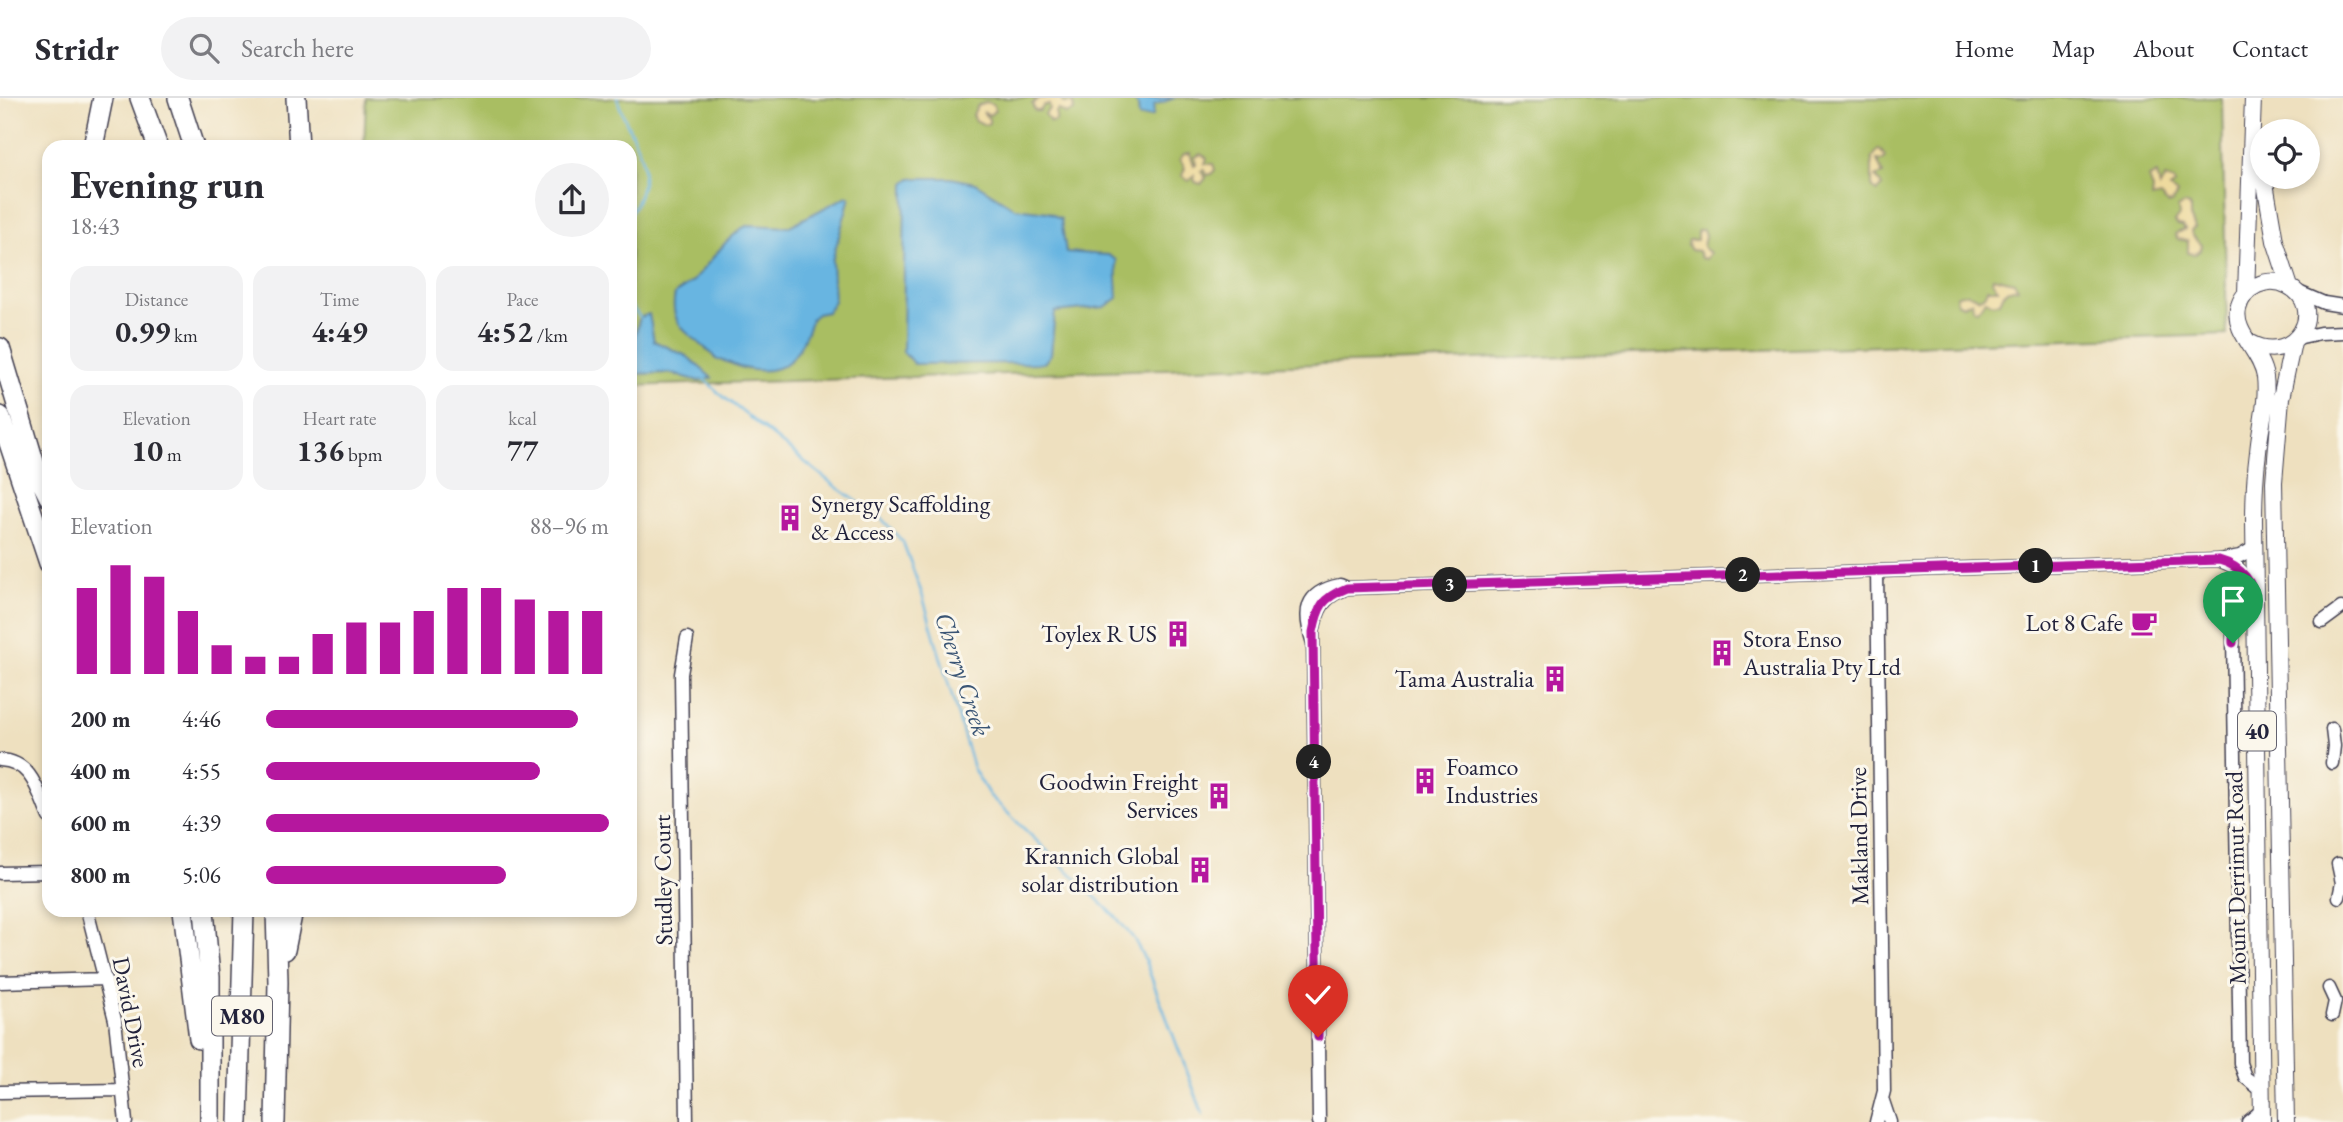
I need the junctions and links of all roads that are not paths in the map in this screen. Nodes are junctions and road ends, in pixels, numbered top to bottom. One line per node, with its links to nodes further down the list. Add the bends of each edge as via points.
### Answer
1 (103, 98): 8 (highway)
2 (138, 98): 9 (highway); 10 (highway)
3 (178, 98): 11 (highway)
4 (193, 98): 12 (highway)
5 (296, 98): 13 (highway)
6 (2253, 98): 7 (main road, 40); 16 (main road, 40)
7 (2256, 119)
8 (94, 140)
9 (145, 140)
10 (155, 140)
11 (192, 140)
12 (203, 140)
13 (299, 140)
14 (2266, 189): 15 (main road, 40, via 2277,249)
15 (2293, 289): 16 (main road, via 2272,282); 17 (street); 19 (main road, 40, via 2306,320)
16 (2246, 293): 20 (main road, 40, via 2238,323)
17 (2343, 306)
18 (2343, 332): 19 (street, via 2320,332)
19 (2295, 340): 20 (main road, via 2272,350); 69 (main road, Mount Derrimut Road / 40, via 2281,398 2274,482)
20 (2251, 343): 25 (main road, Mount Derrimut Road / 40, via 2263,368 2265,387)
21 (0, 348): 23 (highway)
22 (0, 416): 24 (highway)
23 (42, 483)
24 (42, 543)
25 (2254, 548): 26 (street); 28 (main road, Mount Derrimut Road / 40)
26 (2219, 560): 27 (street); 28 (street, via 2244,573)
27 (1877, 571): 58 (street, Makland Drive); 65 (street, via 1347,588 1329,596 1319,608 1313,643)
28 (2255, 601): 56 (main road, Mount Derrimut Road / 40); 56 (street, via 2233,636 2240,1063 2245,1077)
29 (2341, 604): 30 (street)
30 (2322, 622)
31 (687, 638): 64 (street, Studley Court, via 681,674)
32 (2332, 729): 33 (street)
33 (2338, 746): 35 (street)
34 (0, 760): 36 (street, via 22,766)
35 (2332, 763)
36 (42, 801)
37 (2338, 864): 40 (street)
38 (42, 872): 39 (street)
39 (0, 873)
40 (2343, 883): 41 (street)
41 (2339, 897)
42 (89, 917): 48 (street, David Drive)
43 (184, 917): 54 (highway, via 200,1047)
44 (205, 917): 54 (highway)
45 (244, 917): 62 (highway, M80)
46 (276, 917): 50 (highway, M80)
47 (292, 917): 50 (highway)
48 (106, 979): 49 (street); 55 (street, David Drive)
49 (0, 982)
50 (278, 982): 63 (highway, M80)
51 (2329, 988): 52 (street)
52 (2339, 1001): 53 (street)
53 (2332, 1015)
54 (210, 1077): 61 (highway)
55 (123, 1090): 57 (street); 60 (street, David Drive)
56 (2262, 1091): 59 (main road, Mount Derrimut Road / 40)
57 (0, 1092)
58 (1883, 1100): 66 (street, Makland Drive); 67 (street, Makland Drive)
59 (2262, 1116): 68 (street)
60 (126, 1122)
61 (210, 1122)
62 (238, 1122)
63 (275, 1122)
64 (687, 1122)
65 (1320, 1122)
66 (1876, 1122)
67 (1890, 1122)
68 (2248, 1122)
69 (2286, 1122)

